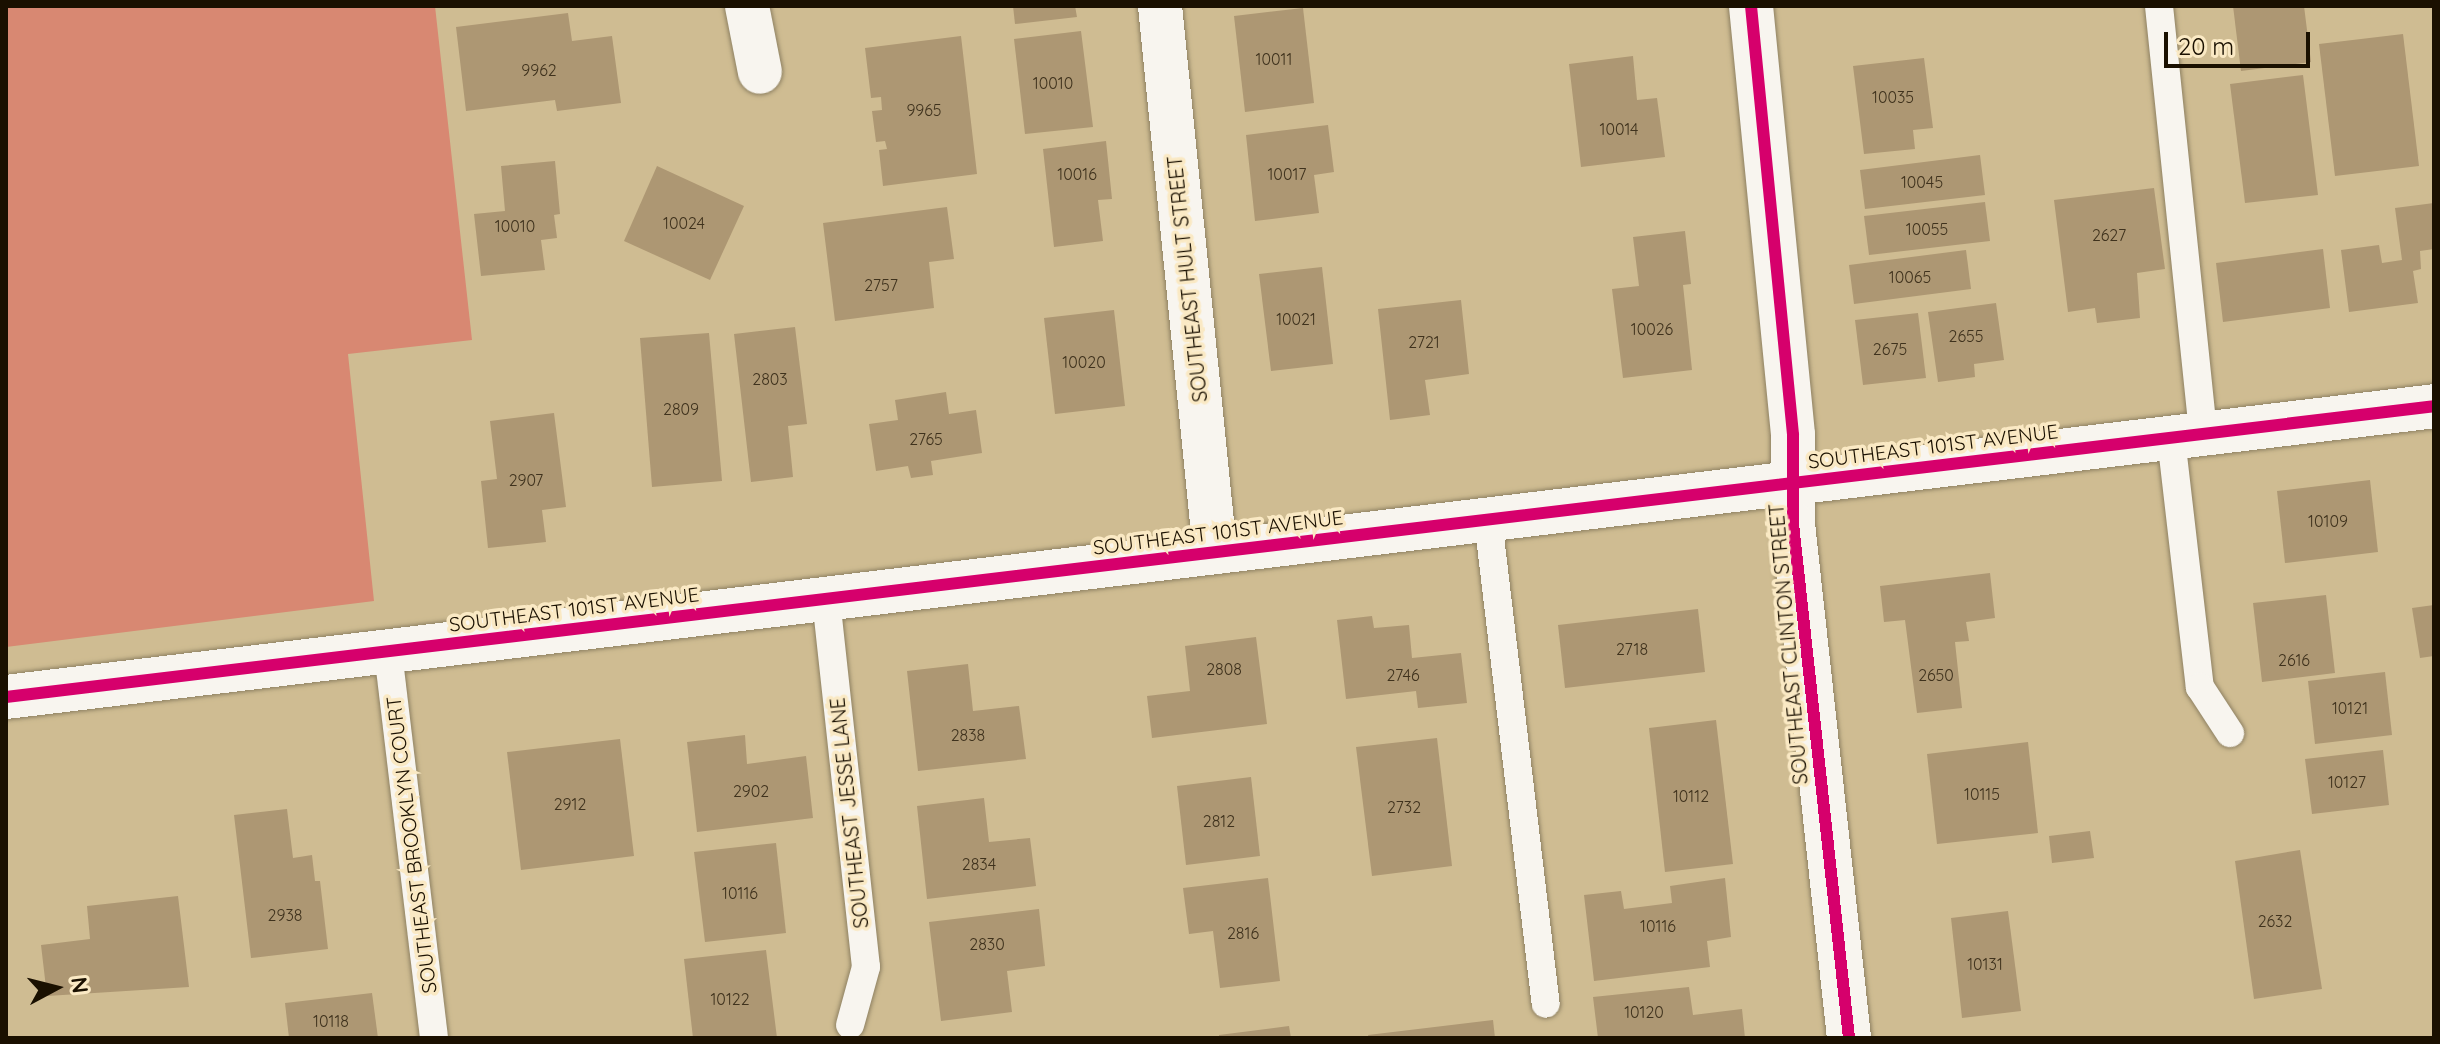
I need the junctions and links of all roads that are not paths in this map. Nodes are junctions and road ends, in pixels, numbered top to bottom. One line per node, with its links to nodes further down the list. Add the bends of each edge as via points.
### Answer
1 (747, 6): 5 (street)
2 (1160, 6): 10 (street, SOUTHEAST HULT STREET)
3 (1751, 6): 8 (street, SOUTHEAST CLINTON STREET)
4 (2159, 6): 7 (lane)
5 (760, 72)
6 (2434, 406): 7 (street, SOUTHEAST 101ST AVENUE)
7 (2187, 436): 8 (street, SOUTHEAST 101ST AVENUE); 14 (lane, via 2200,687)
8 (1794, 483): 9 (street, SOUTHEAST 101ST AVENUE); 18 (street, SOUTHEAST CLINTON STREET, via 1793,524)
9 (1488, 520): 10 (street, SOUTHEAST 101ST AVENUE); 15 (lane)
10 (1215, 552): 11 (street, SOUTHEAST 101ST AVENUE)
11 (826, 599): 12 (street, SOUTHEAST 101ST AVENUE); 16 (lane, SOUTHEAST JESSE LANE, via 866,967)
12 (388, 652): 13 (street, SOUTHEAST 101ST AVENUE); 17 (lane, SOUTHEAST BROOKLYN COURT)
13 (6, 697)
14 (2230, 733)
15 (1546, 1004)
16 (850, 1025)
17 (434, 1038)
18 (1849, 1038)

